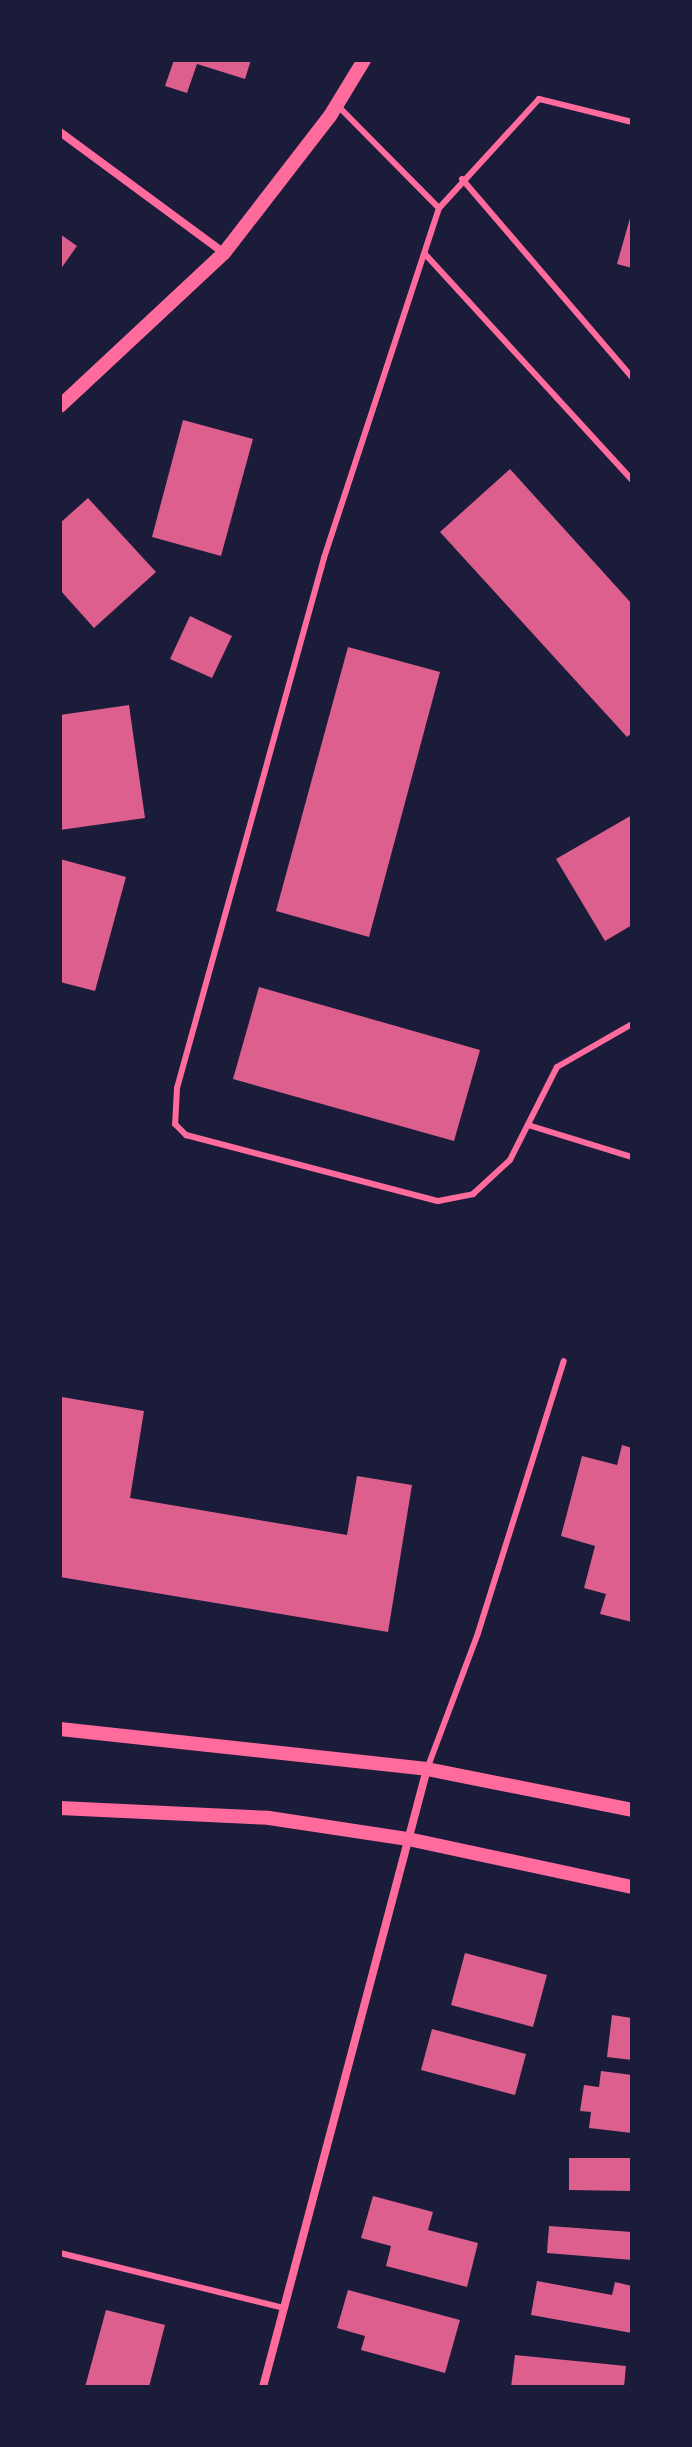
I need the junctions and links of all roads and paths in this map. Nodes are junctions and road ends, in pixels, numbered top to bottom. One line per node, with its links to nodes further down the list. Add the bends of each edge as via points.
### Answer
1 (364, 60): 2 (street)
2 (337, 105): 6 (lane); 7 (street)
3 (632, 122): 5 (lane, via 539,99)
4 (60, 132): 7 (street)
5 (462, 179): 6 (lane); 9 (lane)
6 (439, 208): 8 (lane)
7 (224, 253): 10 (street)
8 (425, 254): 11 (lane); 13 (lane, via 324,558 177,1088 175,1124 186,1135 438,1201 473,1194 510,1160)
9 (632, 377)
10 (60, 406)
11 (632, 480)
12 (632, 1024): 13 (lane, via 557,1067)
13 (528, 1125): 14 (lane)
14 (632, 1157)
15 (564, 1361): 17 (lane, via 483,1619)
16 (60, 1729): 17 (street)
17 (427, 1769): 19 (street); 20 (street)
18 (60, 1808): 20 (street, via 269,1818)
19 (632, 1810)
20 (408, 1839): 21 (street); 24 (street)
21 (632, 1887)
22 (61, 2252): 23 (lane); 24 (lane)
23 (60, 2263)
24 (284, 2308): 25 (street)
25 (263, 2387)

